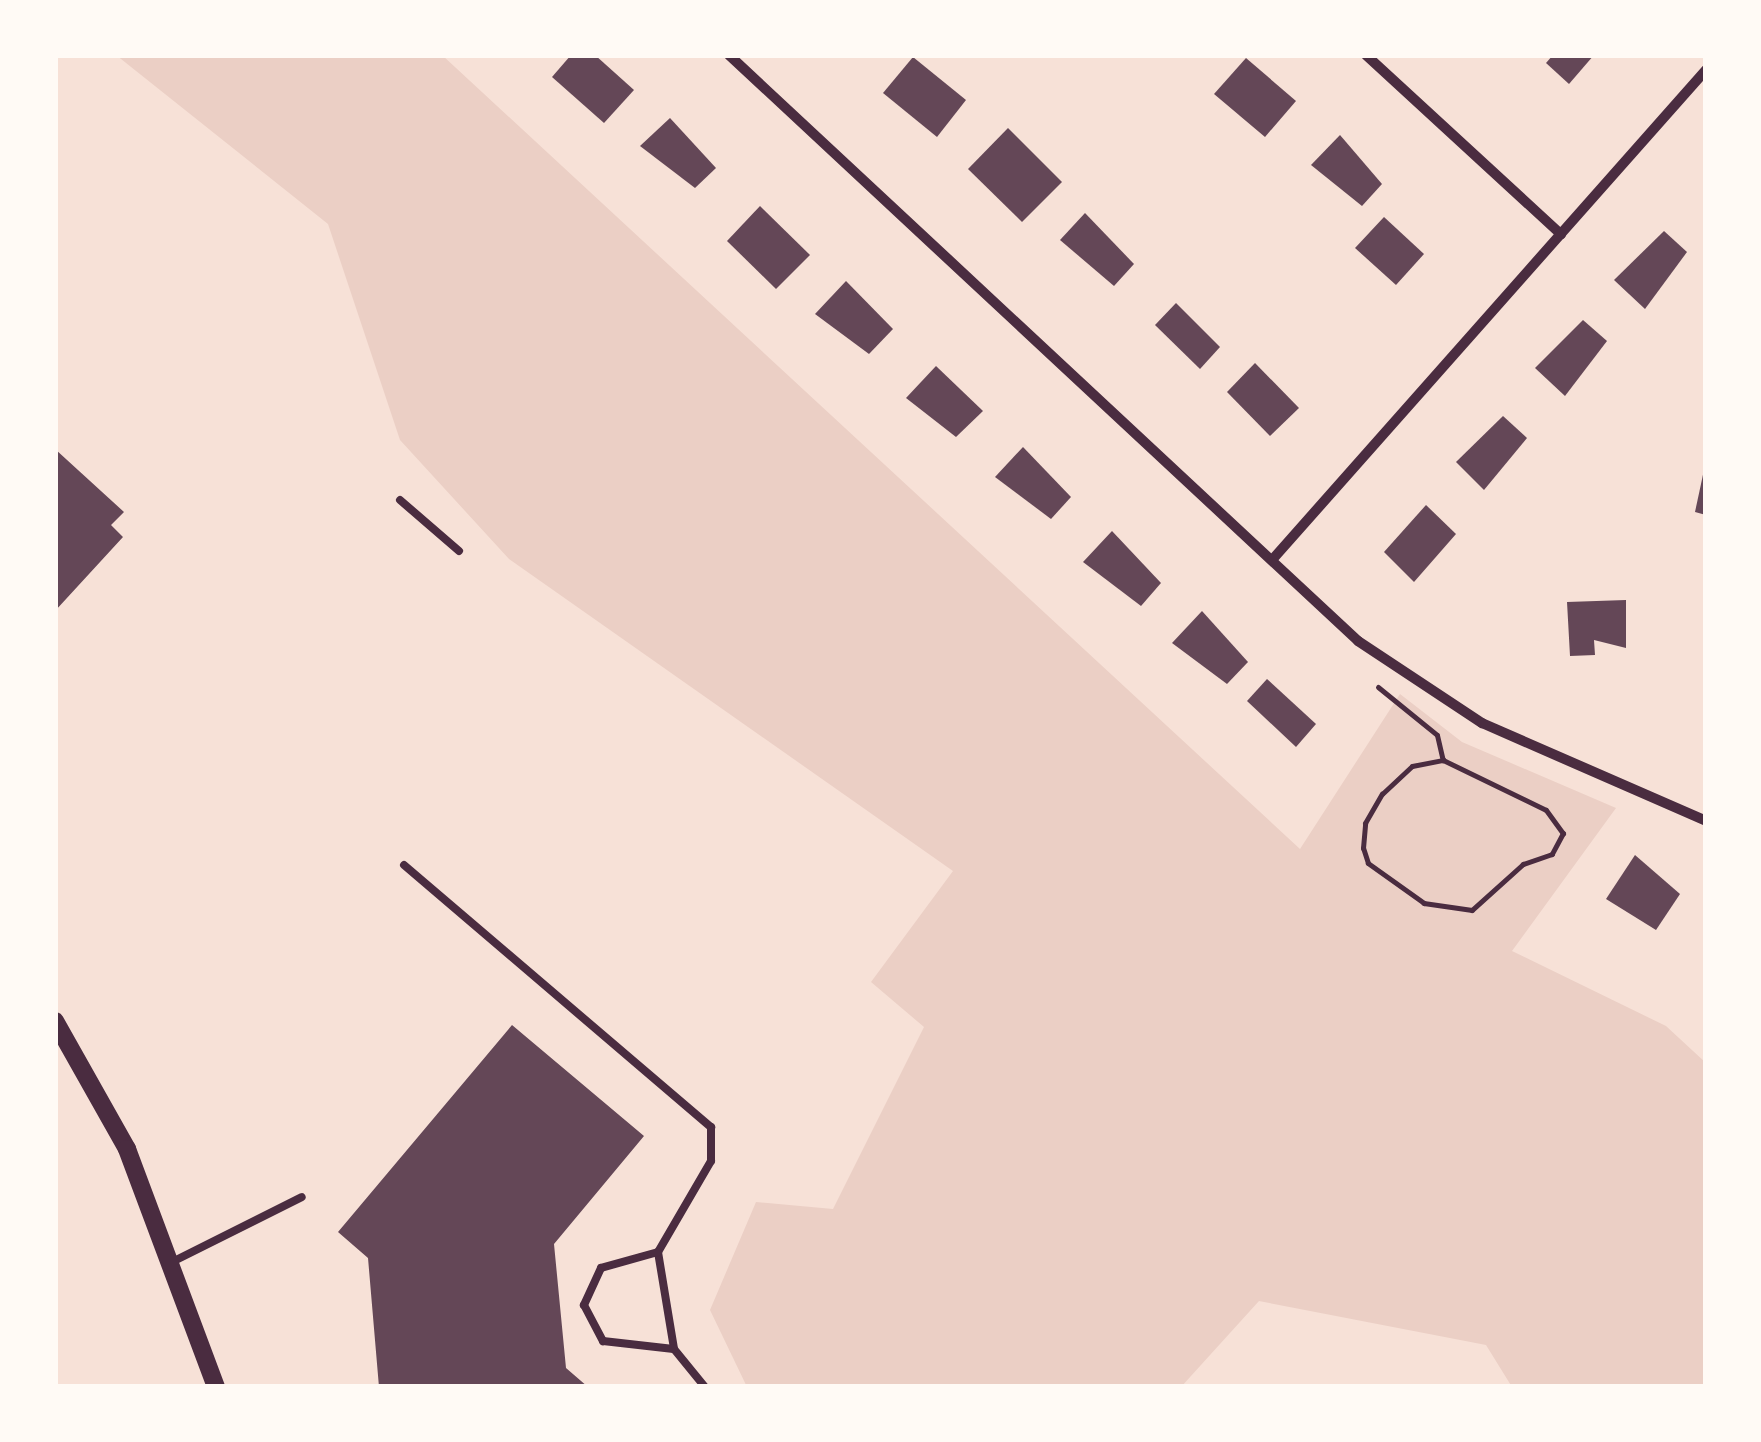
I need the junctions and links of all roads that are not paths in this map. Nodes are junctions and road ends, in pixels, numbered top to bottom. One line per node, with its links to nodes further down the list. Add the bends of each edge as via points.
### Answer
1 (729, 55): 7 (street)
2 (1366, 55): 4 (street)
3 (1706, 70): 4 (street)
4 (1560, 234): 7 (street)
5 (400, 500): 6 (lane)
6 (459, 551)
7 (1272, 560): 8 (street, via 1416,684 1544,753)
8 (1706, 822)
9 (404, 865): 12 (lane, via 711,1127 711,1161)
10 (55, 1020): 13 (street, via 127,1148)
11 (302, 1198): 13 (lane)
12 (658, 1252): 14 (lane); 14 (lane, via 601,1268 584,1304 603,1341)
13 (172, 1262): 15 (street)
14 (674, 1349): 16 (lane)
15 (216, 1387)
16 (705, 1387)

